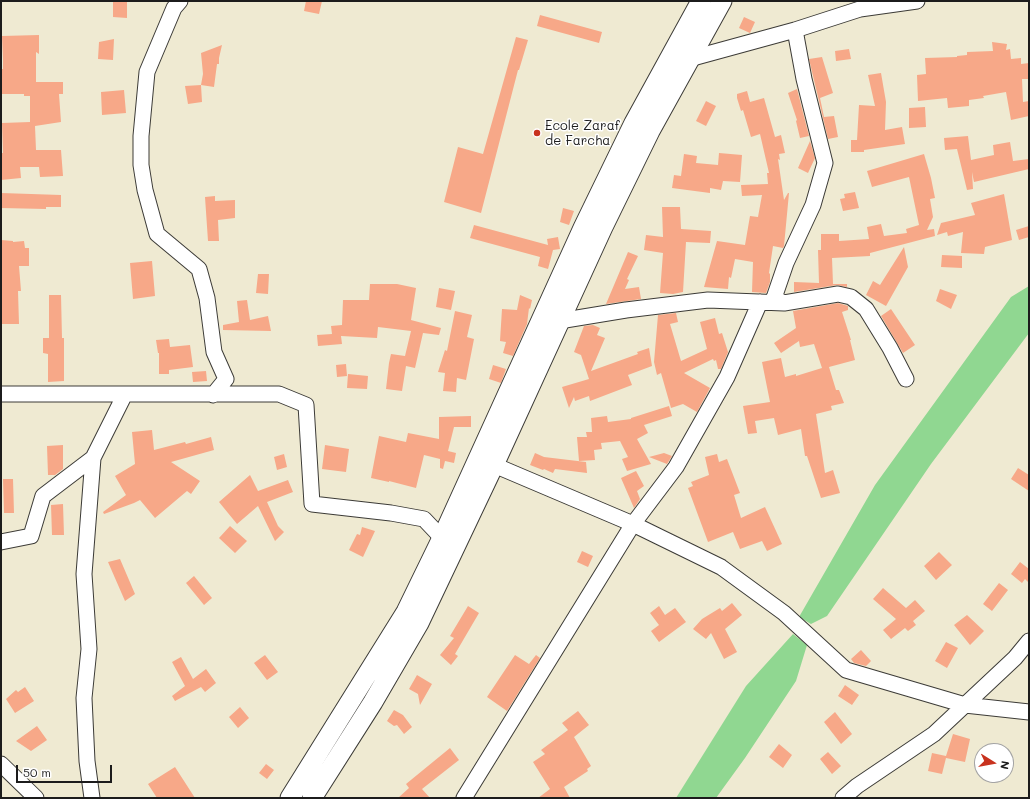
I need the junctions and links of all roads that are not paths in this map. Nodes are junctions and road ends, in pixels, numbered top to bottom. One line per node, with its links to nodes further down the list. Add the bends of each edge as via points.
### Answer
1 (180, 1): 14 (street, via 174,8 147,72 141,165 157,234 199,269 207,298 214,352 226,379)
2 (701, 1): 7 (street)
3 (722, 1): 6 (street)
4 (917, 1): 5 (street, via 860,9)
5 (795, 30): 6 (street); 9 (street, via 804,79 825,163 813,205 786,263 774,298)
6 (689, 59): 7 (street)
7 (642, 127): 10 (street, via 602,227); 18 (street, via 584,228)
8 (760, 302): 9 (street); 10 (street, via 708,300); 17 (street, via 727,377 676,467)
9 (784, 303): 11 (street, via 838,294 851,297 866,309)
10 (559, 321): 16 (street)
11 (906, 379)
12 (1, 394): 13 (street)
13 (125, 394): 14 (street); 15 (street)
14 (212, 395): 18 (street, via 279,394 306,405 312,504 424,519)
15 (93, 458): 19 (street, via 43,496 31,536); 25 (street, via 84,574 89,649 84,698 86,761)
16 (494, 465): 17 (street); 27 (street, via 419,623)
17 (633, 524): 21 (street, via 721,566 784,613 846,670); 28 (street)
18 (442, 538): 26 (street, via 406,612)
19 (1, 542)
20 (1029, 641): 21 (street, via 1015,658)
21 (965, 705): 22 (street); 29 (street, via 934,734)
22 (1029, 712)
23 (1, 764): 24 (street)
24 (36, 798)
25 (92, 798)
26 (290, 798)
27 (312, 798)
28 (464, 798)
29 (843, 798)

